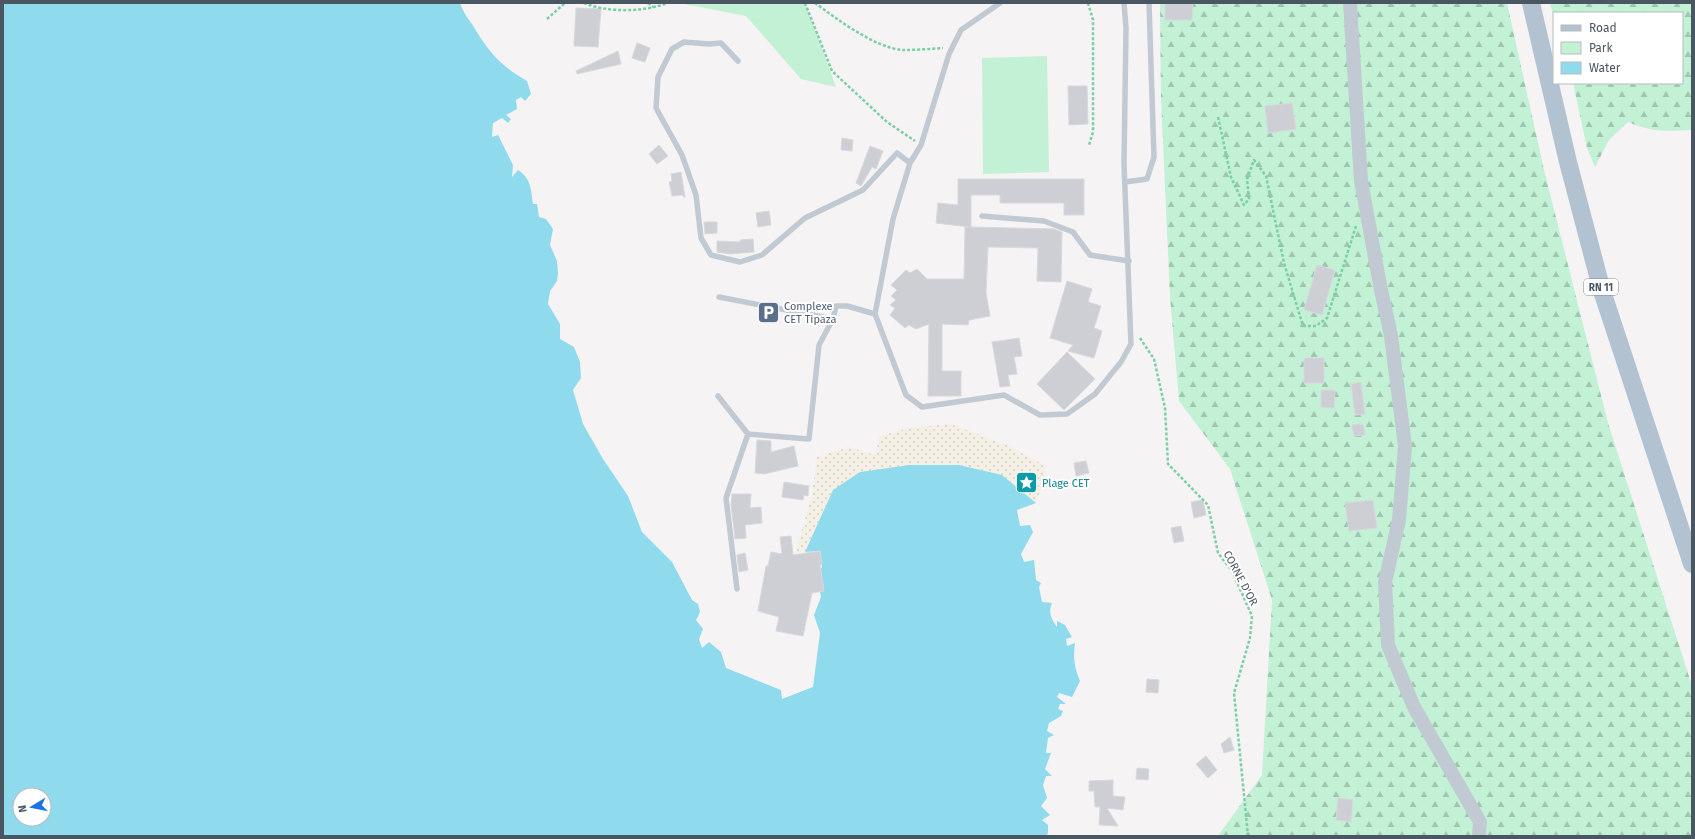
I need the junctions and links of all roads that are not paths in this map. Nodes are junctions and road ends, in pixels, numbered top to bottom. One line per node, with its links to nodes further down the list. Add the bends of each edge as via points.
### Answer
1 (1000, 3): 7 (lane, via 961,30 952,48 921,145)
2 (1124, 3): 8 (lane)
3 (1149, 3): 8 (lane, via 1154,158 1147,179)
4 (1350, 3): 18 (street, via 1361,180 1391,336 1405,446 1399,520 1385,582 1388,645 1414,707 1480,822)
5 (1531, 3): 16 (main road, RN 11, via 1568,162 1602,291)
6 (738, 61): 7 (lane, via 721,43 684,42 672,48 658,76 656,108 682,155 696,195 701,238 711,255 740,262 762,255 805,218 863,190 897,153)
7 (910, 163): 12 (lane, via 893,219)
8 (1125, 182): 10 (lane)
9 (982, 216): 10 (lane, via 1044,221 1073,232 1090,255)
10 (1129, 261): 12 (lane, via 1131,344 1121,362 1095,394 1067,414 1040,415 1004,395 922,407 906,395)
11 (719, 297): 13 (lane)
12 (875, 314): 13 (lane, via 847,306 836,306)
13 (833, 319): 15 (lane, via 819,345 808,439)
14 (718, 396): 15 (lane)
15 (748, 434): 17 (lane, via 726,498)
16 (1692, 564)
17 (737, 589)
18 (1479, 836)

